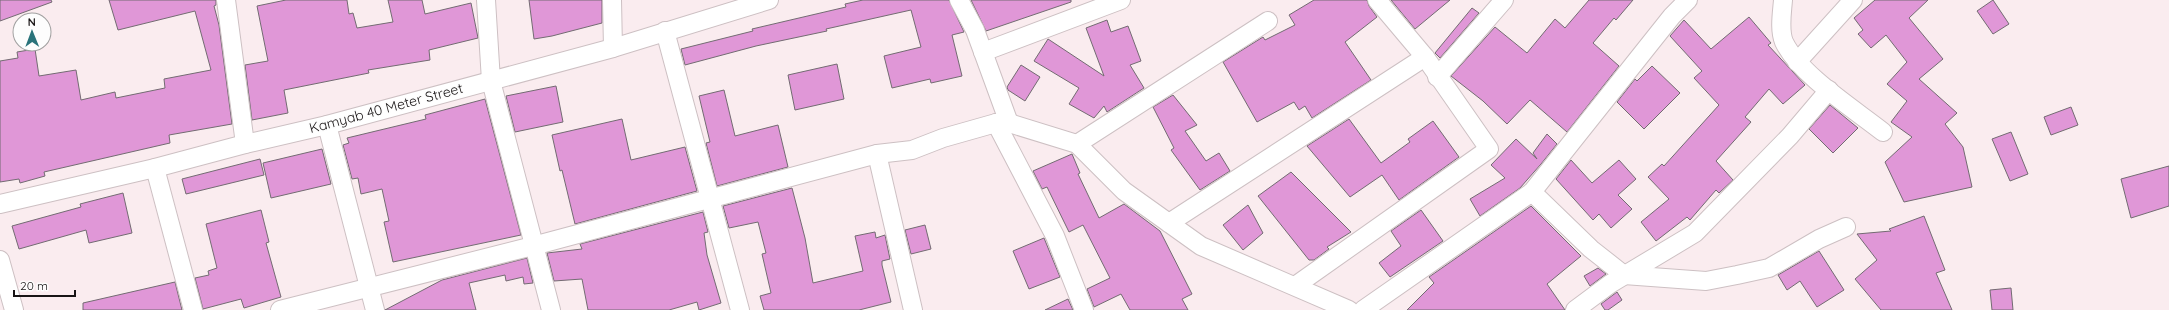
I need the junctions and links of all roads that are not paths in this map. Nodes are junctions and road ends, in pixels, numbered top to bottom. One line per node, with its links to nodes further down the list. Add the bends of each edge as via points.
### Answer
1 (226, 0): 25 (street)
2 (486, 0): 20 (street)
3 (612, 0): 15 (street)
4 (769, 0): 12 (street, Kamyab 40 Meter Street)
5 (959, 0): 16 (street, via 975,30)
6 (1121, 0): 16 (street)
7 (1378, 0): 17 (street)
8 (1504, 0): 19 (street)
9 (1688, 0): 29 (street, via 1672,16)
10 (1783, 0): 18 (street, via 1781,31 1784,42)
11 (1853, 0): 18 (street)
12 (729, 6): 14 (street, Kamyab 40 Meter Street)
13 (1268, 21): 26 (street)
14 (665, 31): 15 (street, Kamyab 40 Meter Street); 30 (street)
15 (613, 48): 20 (street, Kamyab 40 Meter Street)
16 (982, 52): 22 (street)
17 (1425, 57): 19 (street); 32 (street)
18 (1797, 62): 21 (street)
19 (1437, 77): 37 (street, via 1489,148)
20 (491, 81): 23 (street, Kamyab 40 Meter Street); 34 (street)
21 (1829, 90): 24 (street); 36 (street, via 1790,136 1695,233)
22 (1002, 123): 26 (street); 27 (street, via 943,138 912,150); 46 (street, via 1055,236)
23 (327, 125): 25 (street, Kamyab 40 Meter Street); 38 (street)
24 (1883, 132)
25 (245, 144): 28 (street, Kamyab 40 Meter Street)
26 (1077, 144): 32 (street, via 1124,191)
27 (877, 154): 30 (street); 45 (street)
28 (155, 168): 31 (street, Kamyab 40 Meter Street); 40 (street)
29 (1532, 192): 36 (street, via 1591,249); 48 (street)
30 (709, 200): 34 (street); 44 (street)
31 (0, 204)
32 (1169, 223): 37 (street, via 1201,246)
33 (1846, 227): 36 (street, via 1819,238 1768,268 1737,275 1706,281)
34 (534, 246): 38 (street); 43 (street)
35 (0, 260): 39 (street)
36 (1624, 275): 49 (street)
37 (1295, 286): 47 (street)
38 (369, 287): 41 (street); 42 (street)
39 (14, 310)
40 (193, 310)
41 (280, 310)
42 (375, 310)
43 (551, 310)
44 (740, 310)
45 (913, 310)
46 (1084, 310)
47 (1349, 310)
48 (1363, 310)
49 (1575, 310)

